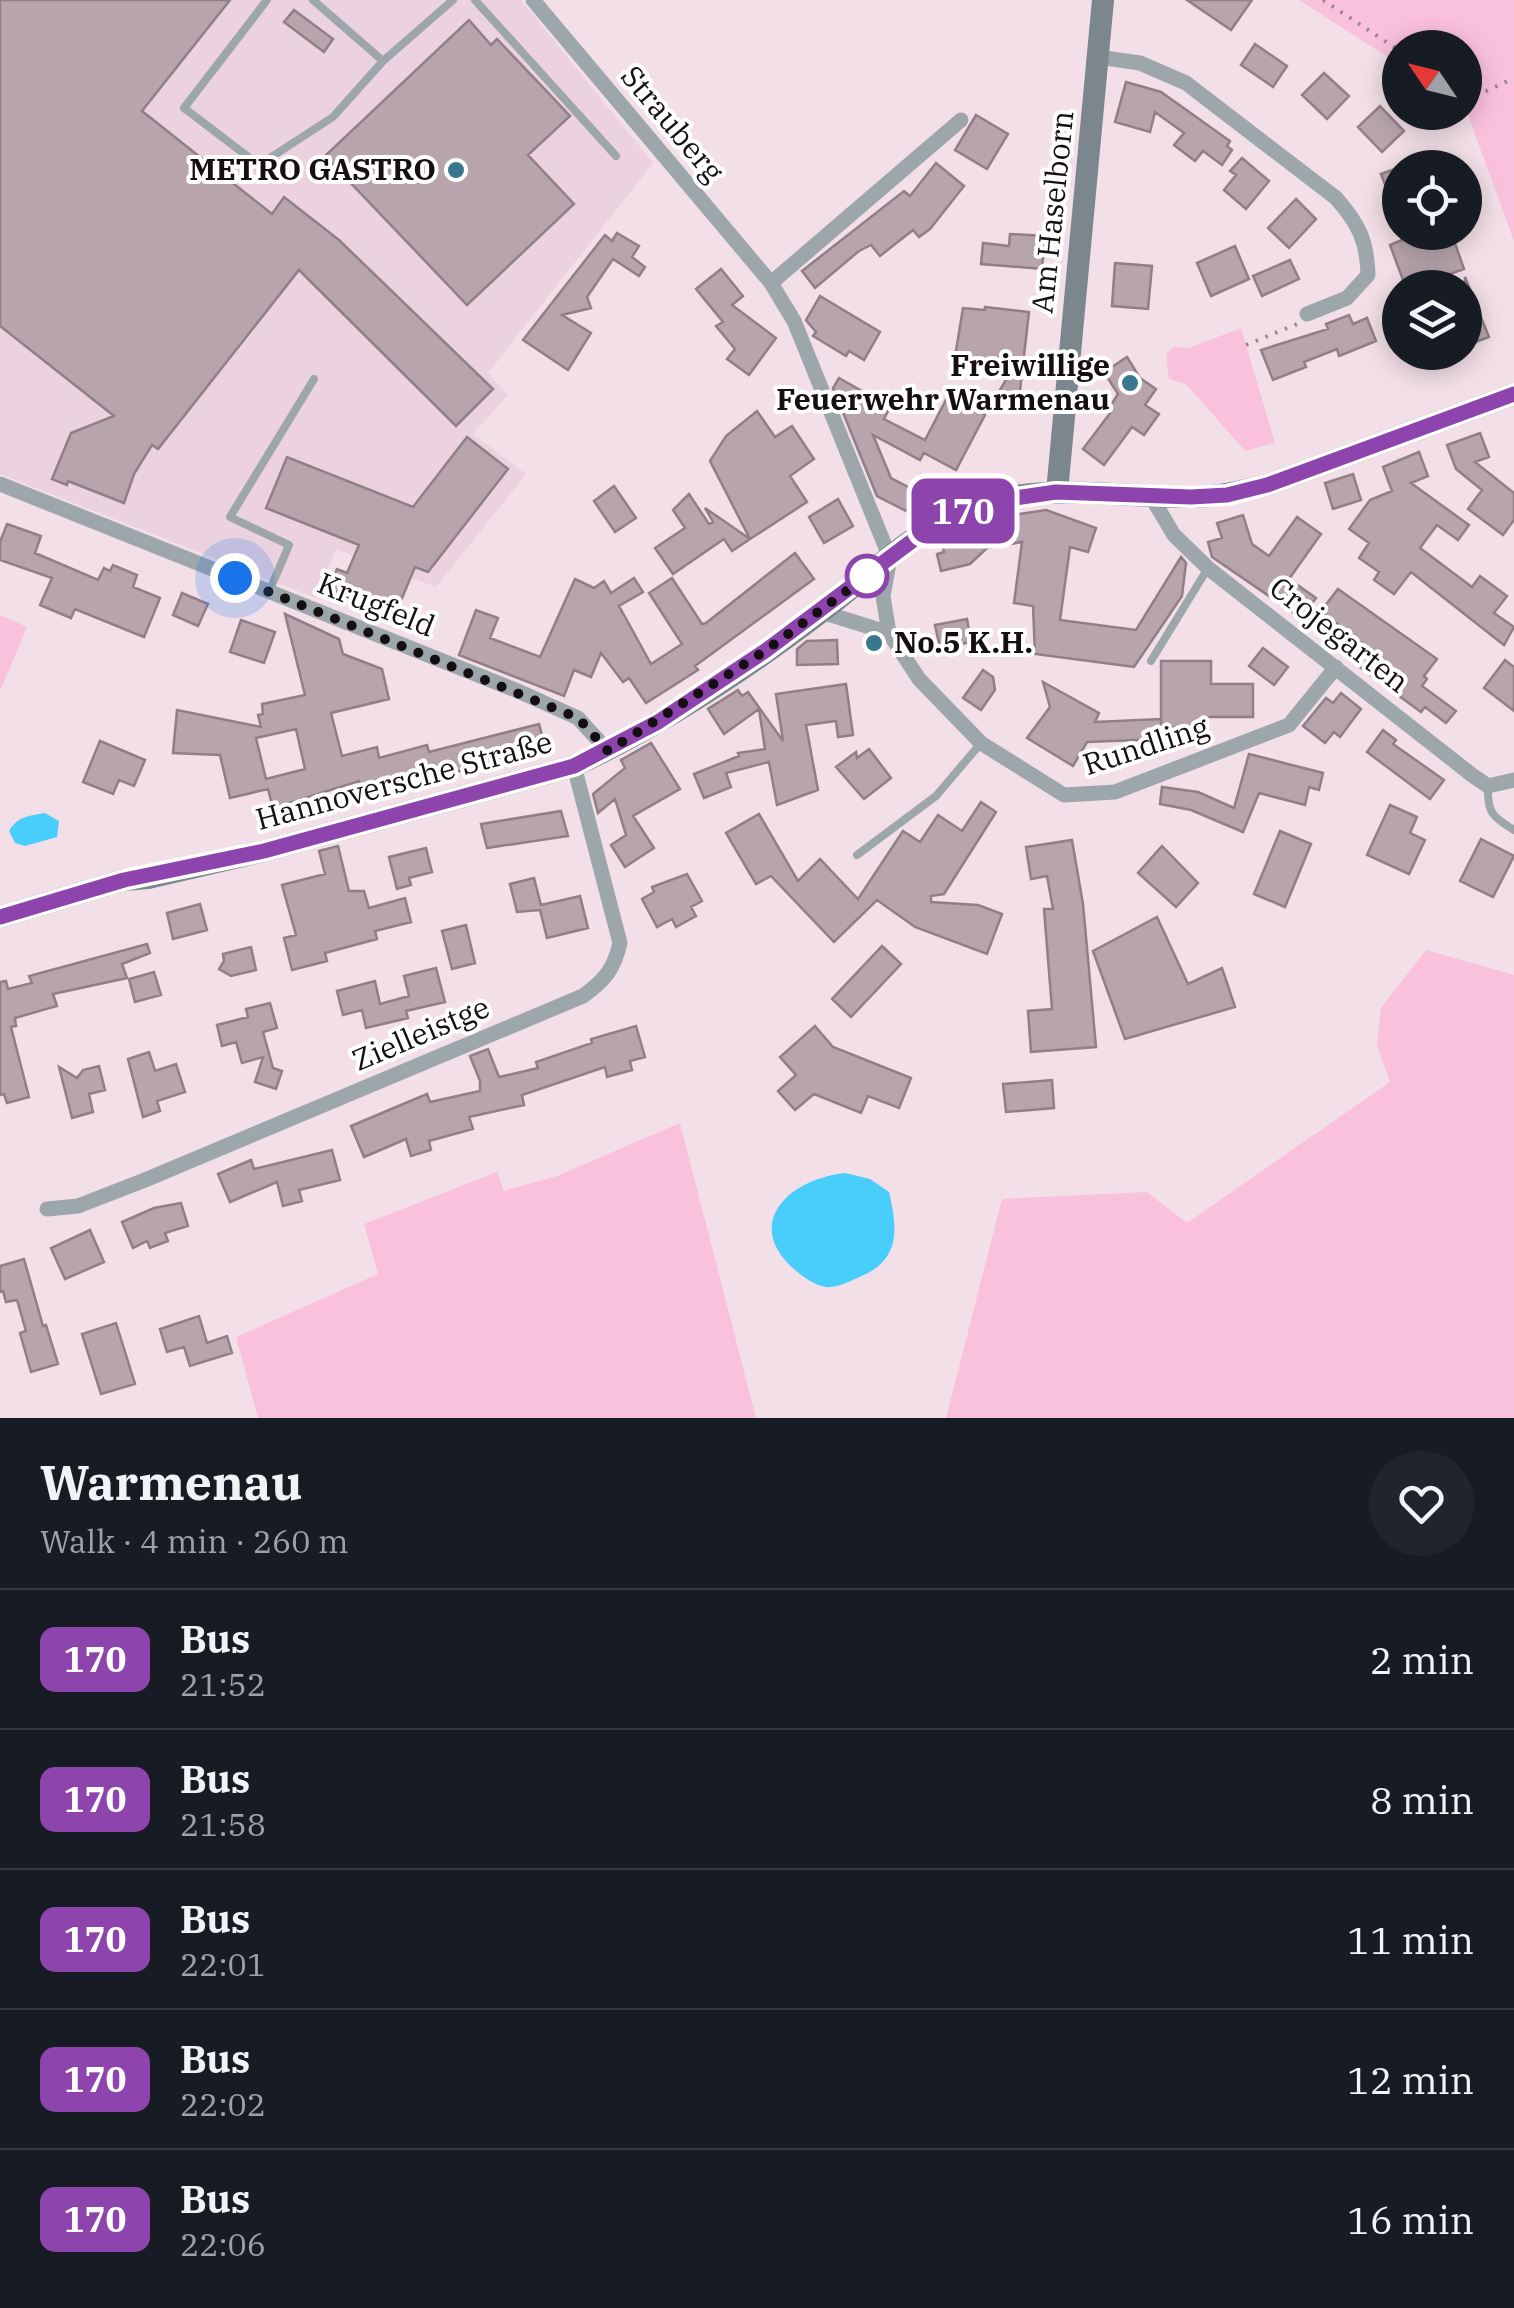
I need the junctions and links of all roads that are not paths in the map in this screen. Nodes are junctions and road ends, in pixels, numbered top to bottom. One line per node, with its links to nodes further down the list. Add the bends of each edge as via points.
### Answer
1 (267, 0): 8 (lane, via 184,108 259,165 333,116)
2 (313, 0): 8 (lane)
3 (452, 0): 8 (lane)
4 (475, 0): 10 (lane)
5 (532, 0): 11 (street, Strauberg)
6 (1103, 0): 7 (street, Am Haselborn)
7 (1098, 57): 12 (street, via 1140,63 1186,83 1354,218 1367,243 1368,276 1347,298); 16 (street, Am Haselborn)
8 (383, 60)
9 (961, 120): 11 (street)
10 (616, 156)
11 (770, 283): 18 (street, Strauberg, via 794,321)
12 (1307, 314)
13 (314, 378): 20 (lane, via 230,517 290,545)
14 (1514, 394): 17 (street, Hannoversche Straße, via 1267,485 1227,495)
15 (0, 484): 20 (street, Krugfeld)
16 (1056, 492): 17 (street, Hannoversche Straße); 18 (street, Hannoversche Straße, via 960,512)
17 (1150, 495): 19 (street, Crojegarten, via 1174,535)
18 (890, 558): 21 (street, Hannoversche Straße); 22 (street, Rundling, via 884,596)
19 (1208, 568): 23 (lane); 24 (street, Crojegarten)
20 (269, 592): 26 (street, Krugfeld, via 578,718)
21 (822, 612): 22 (street); 26 (street, Hannoversche Straße)
22 (890, 633): 25 (street, Rundling, via 920,679)
23 (1151, 660)
24 (1336, 667): 25 (street, Rundling, via 1290,725 1097,796 1064,795); 29 (street, Crojegarten)
25 (981, 743): 31 (lane, via 936,796)
26 (608, 751): 27 (street, Hannoversche Straße)
27 (574, 766): 32 (street, Hannoversche Straße); 33 (street, Zielleistge, via 620,943 603,982 584,996 145,1180 78,1206)
28 (1514, 780): 29 (street)
29 (1488, 786): 30 (lane, via 1492,817)
30 (1514, 830)
31 (857, 856)
32 (0, 917)
33 (46, 1209)

